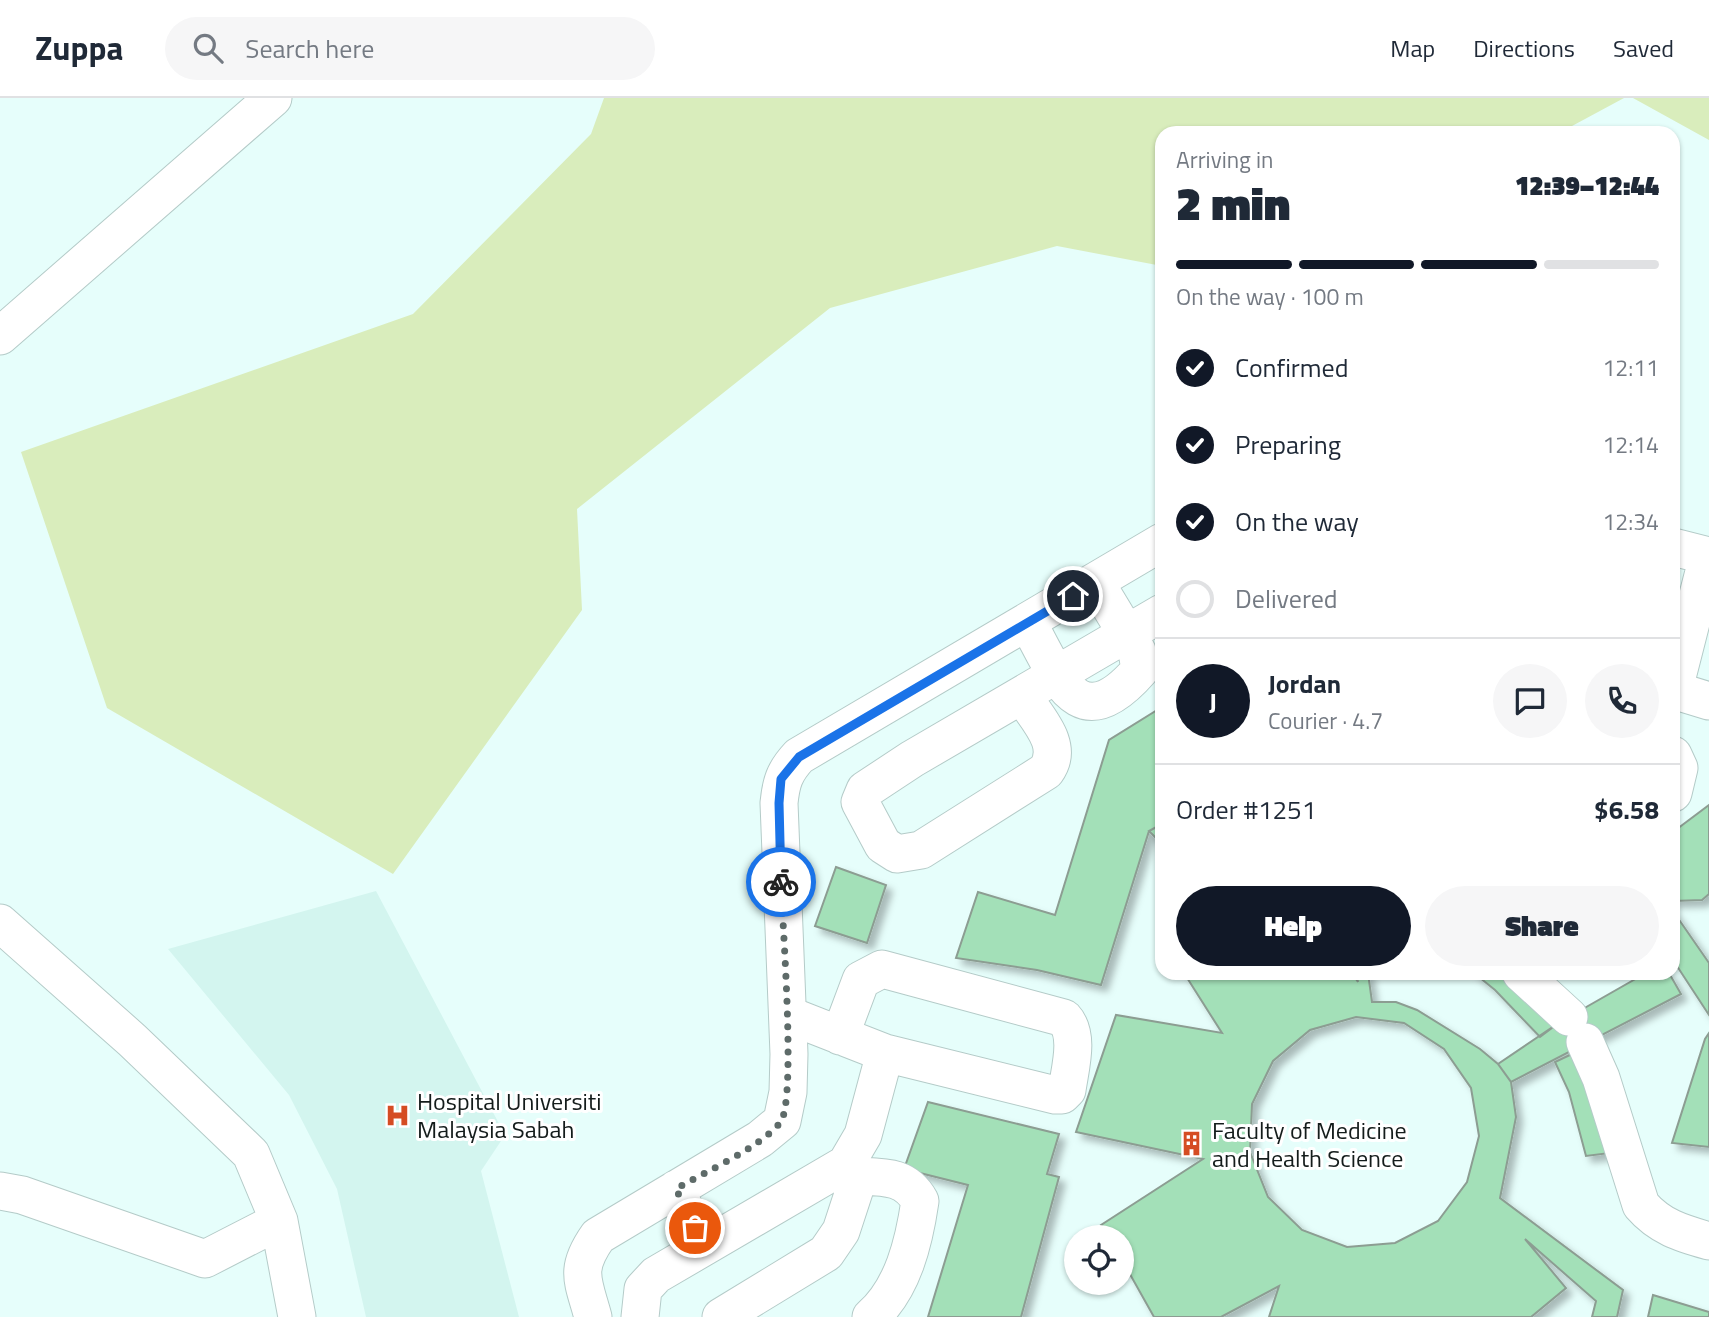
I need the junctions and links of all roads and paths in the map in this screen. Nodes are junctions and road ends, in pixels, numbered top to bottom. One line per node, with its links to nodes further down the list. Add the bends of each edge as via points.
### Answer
1 (273, 98): 2 (street)
2 (0, 336)
3 (1155, 546): 6 (street)
4 (1680, 549): 5 (street)
5 (1708, 556): 8 (street)
6 (1096, 583): 9 (street); 10 (street)
7 (1155, 618): 10 (street)
8 (1691, 618): 11 (street)
9 (1028, 623): 12 (street); 18 (street, via 788,767 781,779 779,803)
10 (1125, 634): 12 (street)
11 (1680, 663)
12 (1058, 674): 14 (street)
13 (1680, 693): 15 (street)
14 (1022, 695): 14 (street, via 865,790 860,802 883,845 897,854 920,850 1046,771 1055,759 1054,747)
15 (1709, 701)
16 (0, 923): 24 (street, via 251,1154)
17 (1528, 980): 25 (street, via 1577,1030 1601,1078 1641,1205 1655,1221)
18 (788, 1015): 19 (street); 22 (street, via 788,1092 782,1121)
19 (840, 1035): 20 (street); 20 (street, via 861,980 882,970 1064,1018 1071,1025 1073,1038 1067,1090 1062,1095)
20 (885, 1053): 21 (street)
21 (853, 1170): 26 (street); 30 (street, via 841,1231 826,1254); 31 (street, via 894,1177 920,1200 899,1282)
22 (676, 1189): 26 (street); 28 (street, via 598,1236 584,1255 582,1278)
23 (0, 1191): 24 (street, via 205,1259)
24 (279, 1221): 27 (street)
25 (1709, 1241)
26 (702, 1248): 29 (street, via 646,1284)
27 (297, 1317)
28 (593, 1317)
29 (640, 1317)
30 (721, 1317)
31 (870, 1317)

